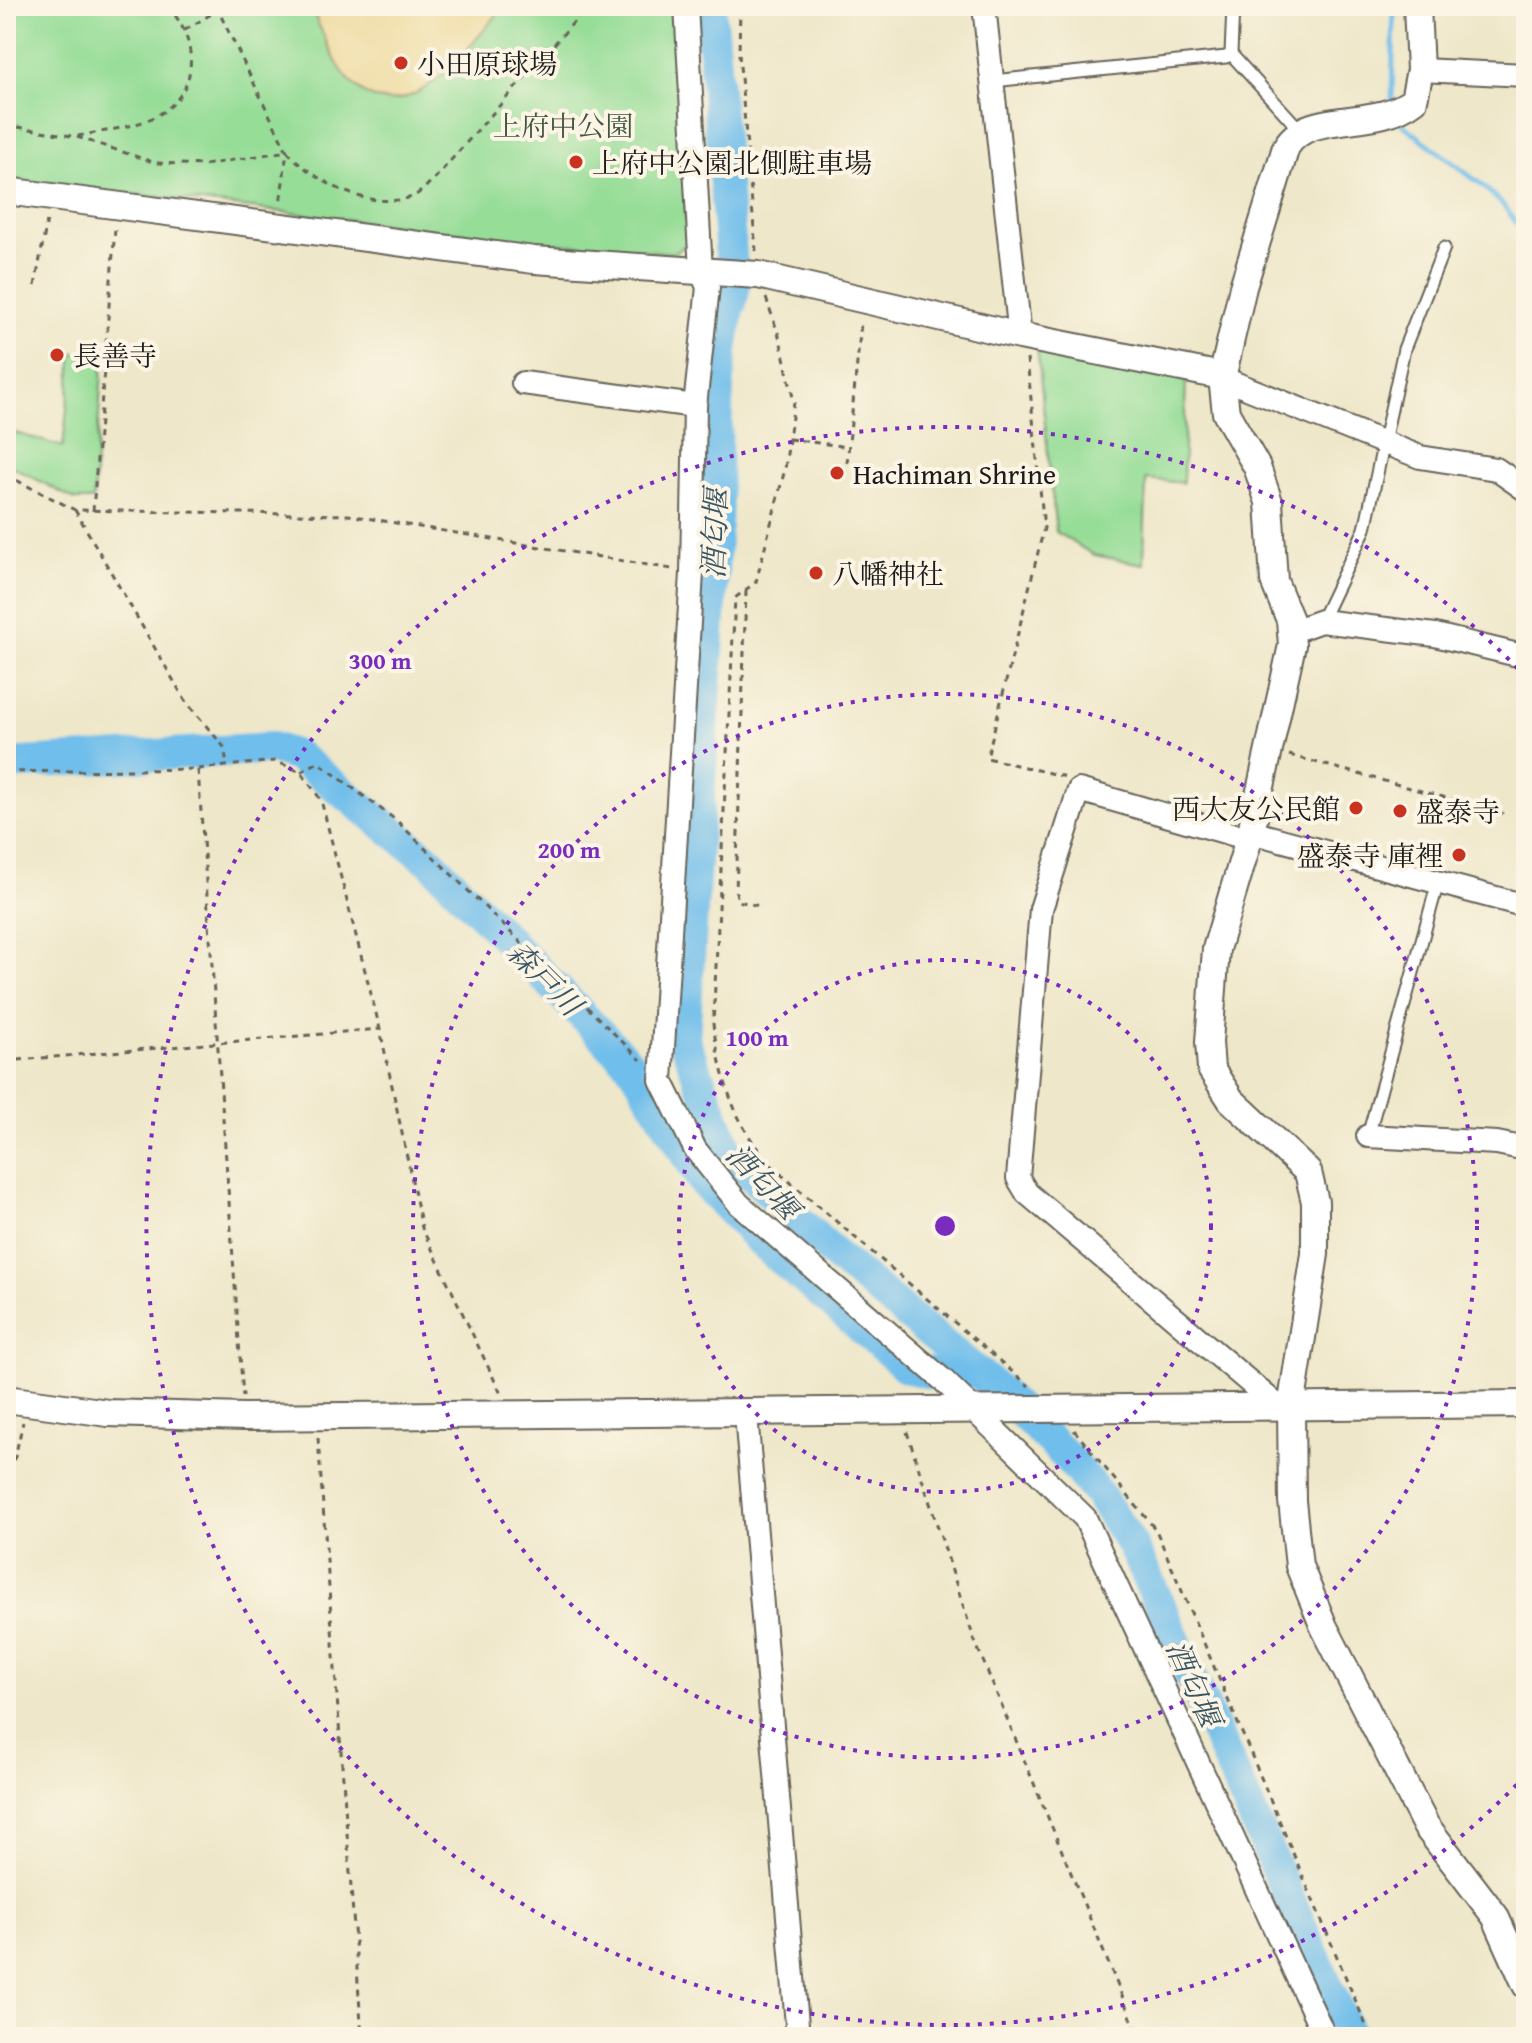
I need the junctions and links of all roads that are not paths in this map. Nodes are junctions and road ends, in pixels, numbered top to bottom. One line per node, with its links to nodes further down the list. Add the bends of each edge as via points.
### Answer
1 (686, 6): 12 (street)
2 (984, 6): 8 (street)
3 (1233, 6): 5 (lane)
4 (1417, 6): 6 (street)
5 (1231, 54): 8 (lane); 9 (lane)
6 (1420, 70): 7 (street); 9 (street, via 1414,100 1392,113)
7 (1526, 75)
8 (993, 81): 13 (street)
9 (1300, 130): 14 (street, via 1286,147)
10 (6, 191): 12 (street, via 534,260)
11 (1444, 248): 17 (lane, via 1404,349)
12 (701, 271): 13 (street, via 758,275); 16 (street, via 708,287)
13 (1022, 336): 14 (street)
14 (1222, 377): 17 (street); 20 (street, via 1226,413 1257,467 1269,502 1274,581)
15 (523, 383): 16 (street)
16 (695, 406): 29 (street, via 692,573 661,1080 695,1149 739,1204)
17 (1382, 444): 18 (street, via 1420,457 1490,467); 19 (lane, via 1365,529)
18 (1526, 490)
19 (1321, 621): 20 (street); 21 (street, via 1435,635)
20 (1293, 631): 22 (street)
21 (1526, 657)
22 (1250, 835): 23 (street); 30 (street, via 1216,949 1209,1042 1211,1069 1231,1100 1308,1172 1315,1254); 30 (street, via 1079,790 1041,909 1018,1178 1027,1193)
23 (1438, 882): 24 (street); 25 (lane)
24 (1526, 906)
25 (1368, 1136): 26 (street)
26 (1526, 1149)
27 (16, 1401): 31 (street, via 108,1413 244,1417)
28 (1526, 1404): 30 (street)
29 (970, 1408): 30 (street); 31 (street); 34 (street, via 1085,1518)
30 (1285, 1408): 32 (street, via 1295,1542 1306,1586 1426,1826 1495,1916)
31 (746, 1414): 33 (street)
32 (1526, 1985)
33 (798, 2037)
34 (1325, 2037)

